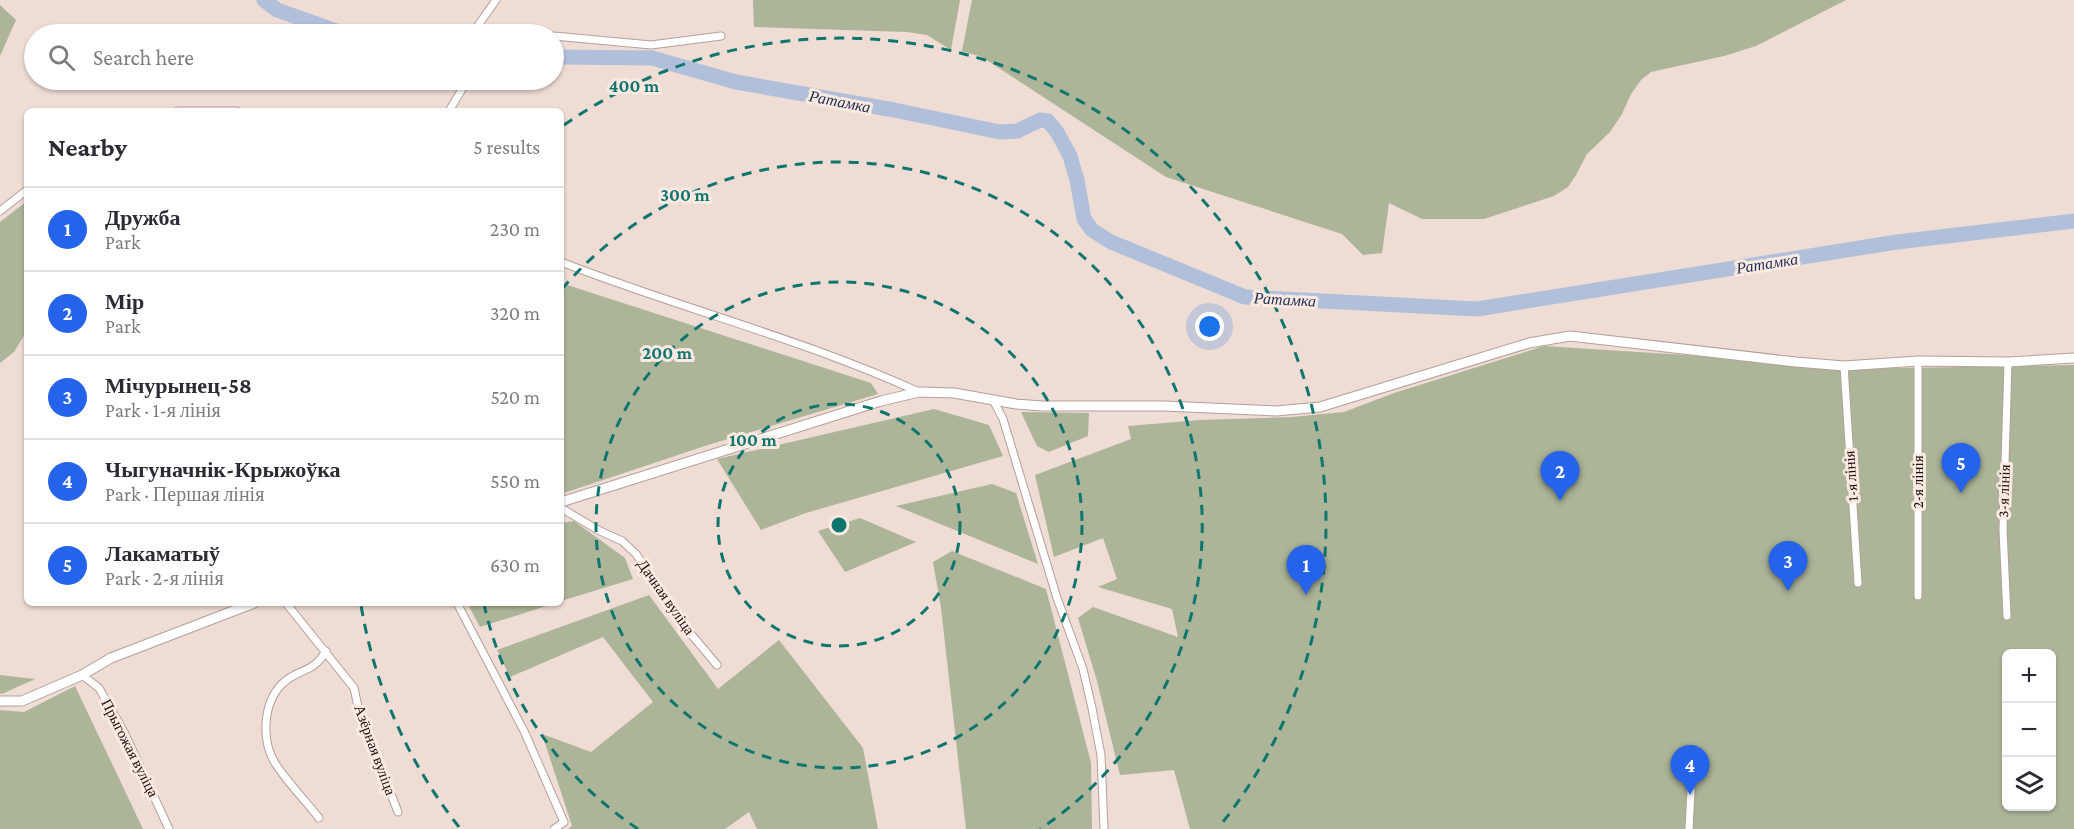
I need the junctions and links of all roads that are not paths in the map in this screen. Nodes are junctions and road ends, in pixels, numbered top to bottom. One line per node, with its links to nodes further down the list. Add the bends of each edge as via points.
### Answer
1 (496, 0): 2 (street)
2 (479, 24)
3 (721, 36): 4 (street, via 651,45)
4 (564, 37)
5 (461, 90): 6 (street)
6 (451, 108)
7 (24, 192): 8 (street)
8 (0, 211)
9 (564, 263): 14 (street, via 843,359)
10 (2074, 358): 11 (street)
11 (2008, 364): 12 (street); 23 (street, 3-я лінія, via 2003,530)
12 (1918, 365): 13 (street); 19 (street, 2-я лінія)
13 (1844, 367): 15 (street, via 1570,336 1529,343 1320,407 1294,411 1042,405); 18 (street, 1-я лінія)
14 (919, 392): 15 (street); 16 (street)
15 (993, 400): 33 (street, via 1003,419 1057,598 1083,669 1101,755)
16 (564, 501)
17 (564, 510): 25 (street, Дачная вуліца, via 622,541 636,554 681,622)
18 (1858, 583)
19 (1918, 596)
20 (246, 606): 26 (street, via 111,658)
21 (288, 606): 24 (street)
22 (459, 606): 32 (street, via 525,731 564,822)
23 (2007, 616)
24 (326, 651): 29 (street, Азёрная вуліца, via 354,688 360,716); 30 (street, via 317,665 288,678 280,687 267,713 266,732 274,762)
25 (717, 665)
26 (82, 675): 27 (street, via 22,701); 31 (street, Прыгожая вуліца, via 99,688 119,723)
27 (0, 701)
28 (1691, 790): 34 (street)
29 (398, 812)
30 (319, 818)
31 (169, 829)
32 (554, 829)
33 (1104, 829)
34 (1689, 829)

